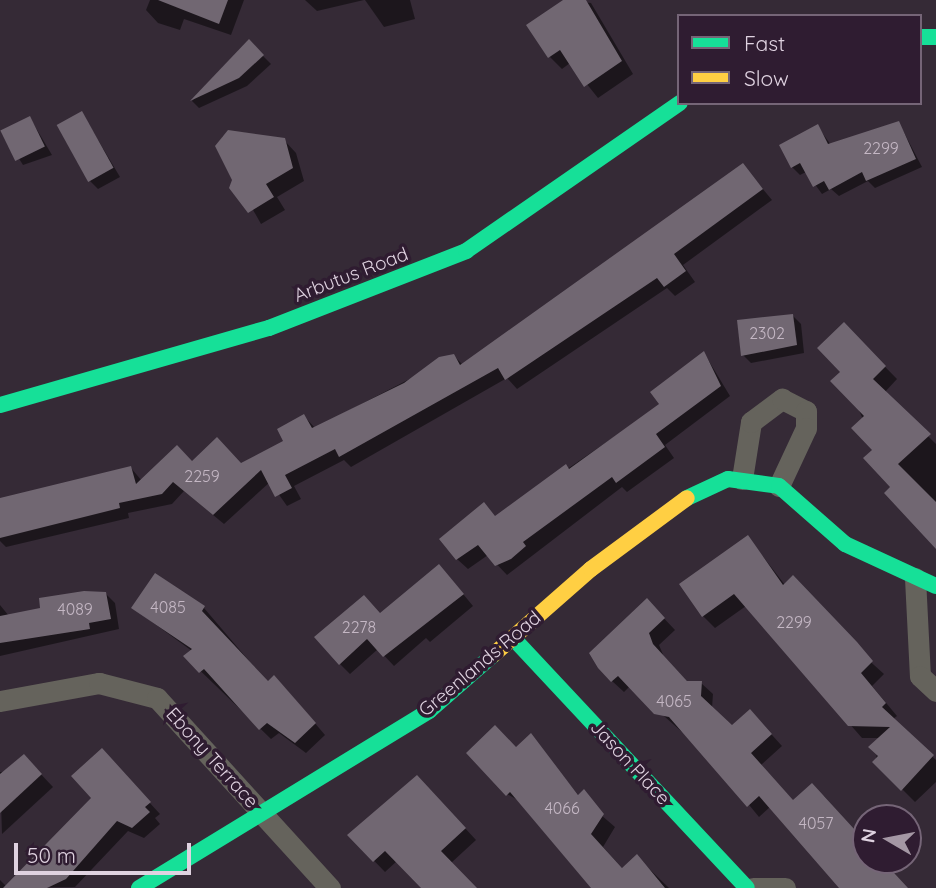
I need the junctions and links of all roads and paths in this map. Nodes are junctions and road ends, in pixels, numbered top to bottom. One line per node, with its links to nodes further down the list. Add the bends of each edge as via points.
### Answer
1 (677, 105): 2 (street, Arbutus Road, via 466,251 269,328)
2 (0, 405)
3 (741, 479): 4 (street, Greenlands Road); 4 (street, via 751,422 782,399 806,411 806,428); 7 (street, Greenlands Road, via 696,491 590,569)
4 (779, 486): 5 (street, via 845,544)
5 (915, 578): 6 (street); 8 (street, via 920,676)
6 (936, 586)
7 (513, 638): 10 (street, Greenlands Road, via 429,711); 13 (street, Jason Place)
8 (936, 691)
9 (0, 701): 10 (street, Ebony Terrace, via 99,683 143,691 157,698)
10 (262, 813): 11 (street, Greenlands Road); 12 (street, Ebony Terrace)
11 (139, 888)
12 (330, 888)
13 (747, 888)
14 (753, 888): 15 (street)
15 (785, 888)

